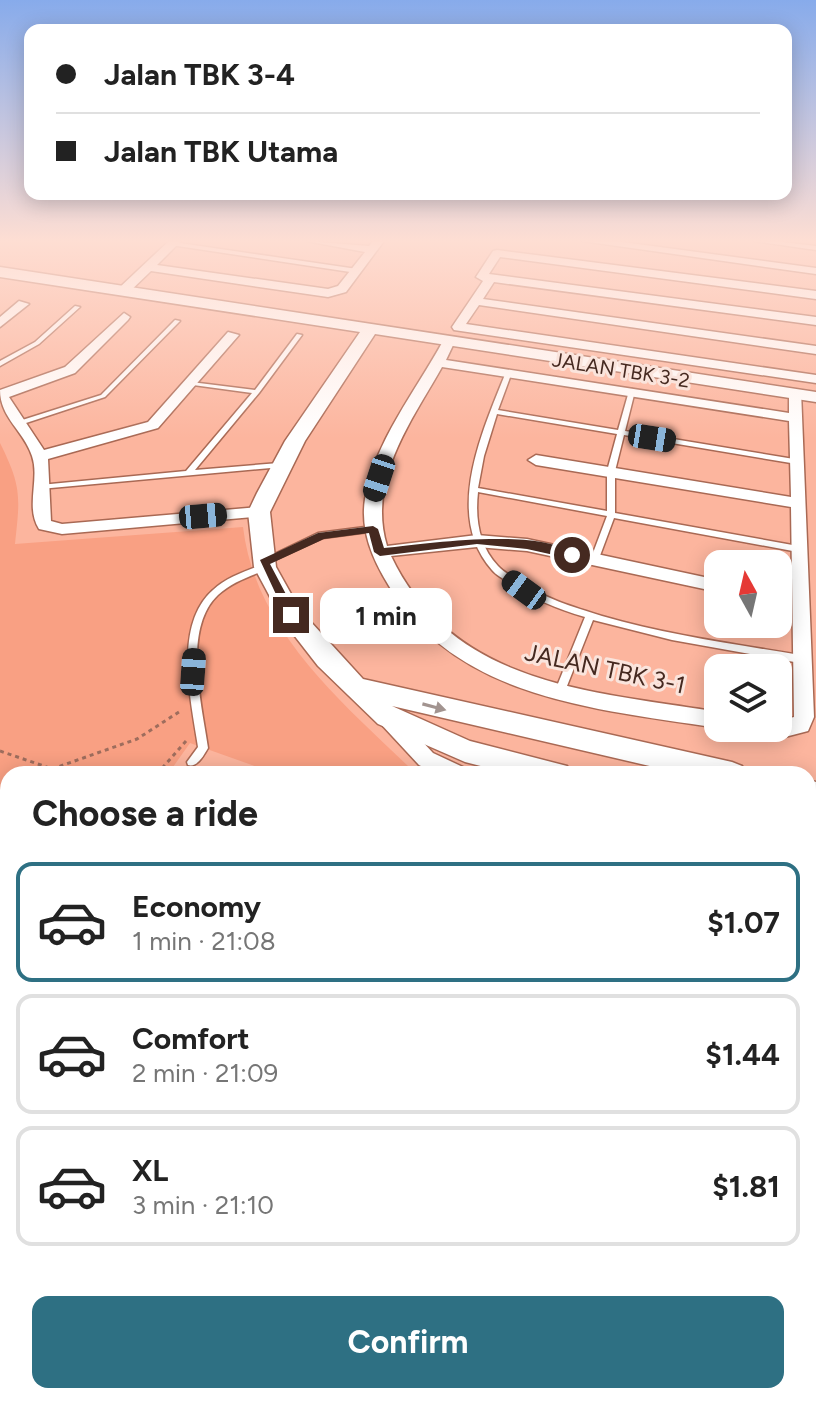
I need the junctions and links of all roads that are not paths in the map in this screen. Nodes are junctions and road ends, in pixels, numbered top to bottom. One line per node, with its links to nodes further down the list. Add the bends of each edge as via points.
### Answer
1 (20, 306): 10 (street)
2 (227, 306): 11 (street)
3 (471, 306): 19 (street, via 458,327)
4 (513, 306): 15 (street)
5 (706, 306): 9 (street)
6 (77, 307): 17 (lane, via 37,343)
7 (124, 317): 24 (street, via 70,370)
8 (177, 321): 28 (lane, via 103,396)
9 (816, 321)
10 (0, 323)
11 (371, 328): 14 (street); 33 (street)
12 (233, 335): 20 (street)
13 (299, 335): 22 (lane)
14 (449, 341): 16 (street, JALAN TBK 3-1); 23 (street)
15 (816, 350)
16 (439, 363): 18 (street, JALAN TBK 3-2); 41 (street, JALAN TBK 3-1, via 386,457 373,499)
17 (0, 364)
18 (509, 372): 21 (street, JALAN TBK 3-2); 26 (lane)
19 (816, 379)
20 (193, 383): 22 (lane); 30 (street, via 153,425)
21 (632, 391): 27 (street, JALAN TBK 3-2); 29 (lane)
22 (257, 392): 35 (lane)
23 (796, 394): 25 (street); 27 (street)
24 (1, 395): 28 (street)
25 (816, 397)
26 (494, 411): 29 (lane); 37 (lane)
27 (796, 418): 32 (street)
28 (20, 422): 30 (street)
29 (623, 433): 32 (lane); 34 (lane)
30 (40, 456): 36 (street)
31 (536, 460): 34 (street)
32 (797, 462): 38 (street)
33 (279, 465): 35 (lane); 39 (street)
34 (611, 471): 38 (street); 40 (lane)
35 (188, 474): 36 (lane)
36 (40, 487): 39 (street, via 45,525 62,529)
37 (473, 489): 40 (lane); 42 (lane)
38 (797, 503): 43 (street)
39 (259, 512): 46 (street)
40 (611, 516): 43 (lane); 45 (lane)
41 (373, 529): 44 (street, JALAN TBK 3-1); 46 (lane, via 321,535)
42 (477, 541): 44 (street); 45 (street, via 527,545); 50 (lane, via 487,563 524,590)
43 (798, 549): 49 (street)
44 (380, 552): 53 (street, JALAN TBK 3-1, via 414,610 451,646 498,671)
45 (594, 561): 47 (street)
46 (264, 565): 52 (street, via 291,615); 57 (lane, via 210,597 196,622 193,672 203,748)
47 (704, 583)
48 (792, 601): 49 (street)
49 (799, 602): 51 (street)
50 (590, 616): 51 (lane); 53 (lane)
51 (800, 659): 56 (street, via 801,725)
52 (358, 687): 54 (street); 60 (street, one-way to 60, via 486,721 560,732)
53 (560, 691): 55 (street, JALAN TBK 3-1)
54 (387, 717): 58 (street, via 426,759); 59 (street, via 465,751)
55 (704, 717)
56 (792, 727)
57 (192, 762)
58 (440, 766)
59 (525, 766)
60 (699, 766)

